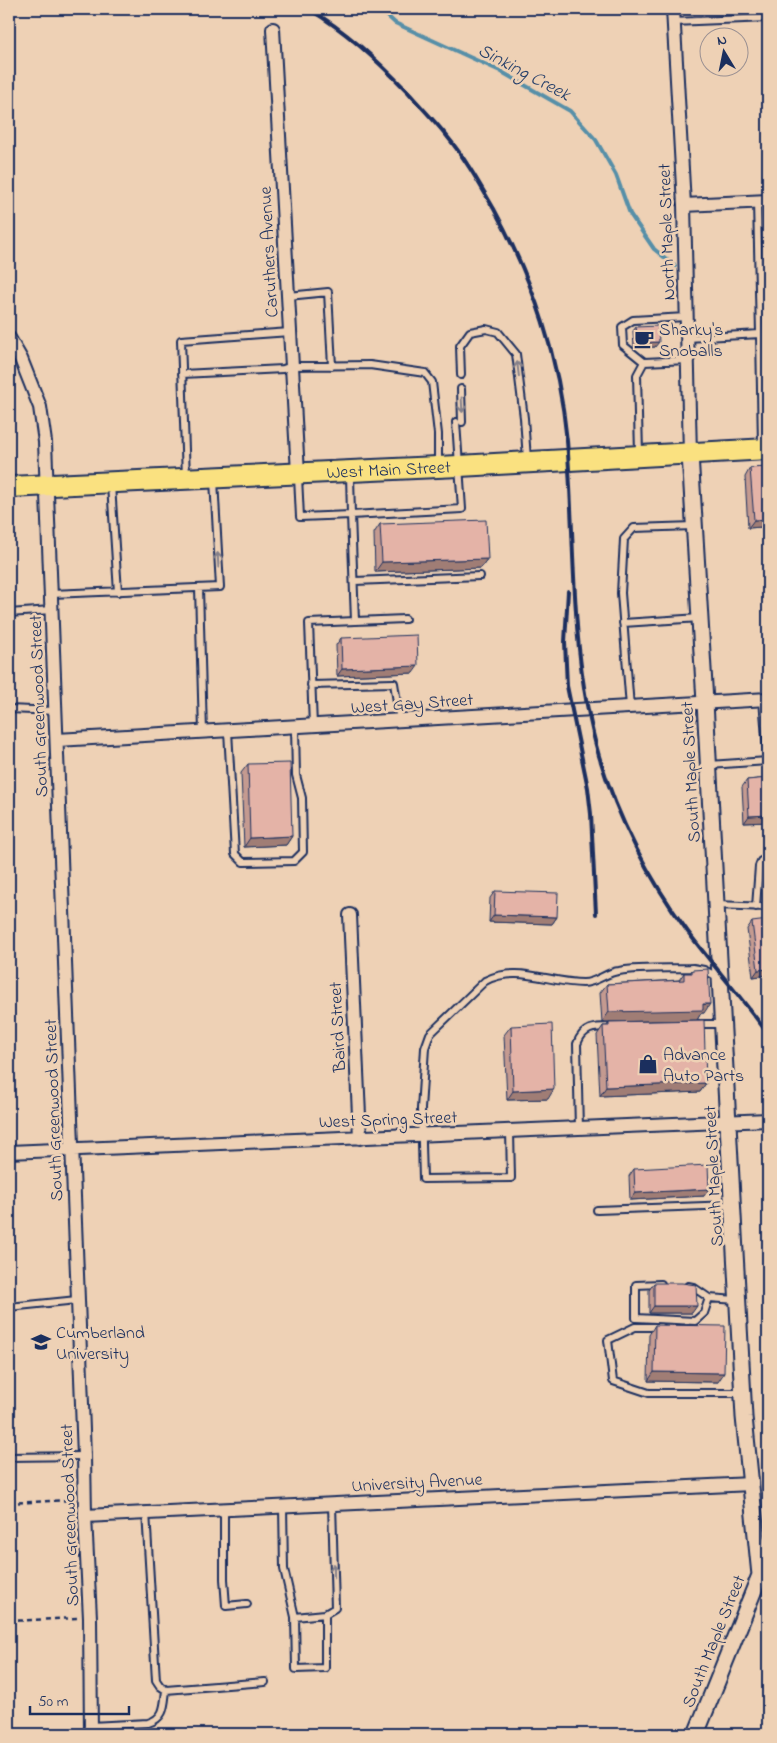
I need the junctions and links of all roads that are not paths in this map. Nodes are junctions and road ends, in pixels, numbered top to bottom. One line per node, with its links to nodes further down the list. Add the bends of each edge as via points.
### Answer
1 (672, 9): 3 (street, North Maple Street)
2 (768, 18): 3 (lane)
3 (673, 22): 6 (street, North Maple Street)
4 (273, 29): 7 (street, Caruthers Avenue)
5 (762, 202): 6 (street); 10 (lane)
6 (684, 205): 8 (street, North Maple Street)
7 (288, 296): 9 (street, Caruthers Avenue); 16 (lane, via 328,292)
8 (686, 317): 12 (street, North Maple Street); 14 (lane, via 633,320 622,327 623,346)
9 (290, 332): 15 (street, Caruthers Avenue); 17 (lane, via 180,340)
10 (760, 334): 12 (lane); 20 (lane)
11 (9, 338): 31 (street, South Greenwood Street, via 40,407)
12 (687, 338): 13 (street, North Maple Street)
13 (688, 360): 14 (lane); 21 (street, North Maple Street)
14 (644, 362): 22 (lane, via 637,375)
15 (292, 366): 16 (lane); 17 (lane); 27 (street, Caruthers Avenue)
16 (332, 366): 25 (lane, via 370,365 425,373 432,382)
17 (182, 374): 29 (lane)
18 (460, 375): 23 (lane, one-way to 18, via 516,354 498,332 486,329 470,332 460,346)
19 (461, 389): 24 (lane, one-way to 24)
20 (765, 450): 21 (main road, West Main Street)
21 (690, 454): 22 (main road, West Main Street); 34 (street, South Maple Street)
22 (639, 457): 23 (main road, West Main Street)
23 (527, 462): 24 (main road, West Main Street)
24 (459, 466): 25 (main road, West Main Street); 33 (lane, via 462,509)
25 (438, 467): 26 (main road, West Main Street)
26 (350, 471): 27 (main road, West Main Street); 33 (lane)
27 (298, 473): 28 (main road, West Main Street); 33 (lane, via 300,517)
28 (214, 477): 29 (main road, West Main Street); 37 (lane, one-way to 28, via 220,587)
29 (186, 478): 30 (main road, West Main Street)
30 (111, 481): 31 (main road, West Main Street); 38 (lane)
31 (46, 485): 32 (main road, West Main Street); 39 (street, South Greenwood Street)
32 (9, 487)
33 (352, 515): 36 (lane)
34 (695, 526): 42 (street, South Maple Street); 45 (lane, via 634,528 624,539)
35 (480, 576): 36 (lane)
36 (355, 581): 44 (lane)
37 (199, 588): 38 (lane); 56 (lane)
38 (118, 592): 39 (lane)
39 (51, 594): 40 (street, South Greenwood Street)
40 (51, 610): 41 (lane); 51 (street, South Greenwood Street)
41 (9, 612)
42 (700, 618): 45 (lane); 48 (street, South Maple Street)
43 (404, 619): 44 (lane)
44 (355, 621): 46 (lane, via 309,623)
45 (623, 623): 49 (lane)
46 (311, 684): 52 (lane, via 394,683); 53 (lane)
47 (766, 700): 48 (street, West Gay Street); 58 (lane, via 768,761)
48 (706, 702): 49 (street, West Gay Street); 58 (street, South Maple Street)
49 (630, 707): 52 (street, West Gay Street)
50 (9, 709): 51 (lane)
51 (55, 711): 57 (street, South Greenwood Street)
52 (400, 721): 53 (street, West Gay Street)
53 (314, 726): 54 (street, West Gay Street)
54 (295, 727): 55 (street, West Gay Street); 55 (lane, via 303,852 294,861 243,862 235,854)
55 (228, 731): 56 (street, West Gay Street)
56 (203, 732): 57 (street, West Gay Street)
57 (57, 740): 74 (street, South Greenwood Street)
58 (709, 766): 60 (street, South Maple Street)
59 (768, 858): 61 (lane, via 759,866)
60 (716, 905): 61 (lane); 64 (street, South Maple Street)
61 (756, 907): 62 (lane)
62 (768, 907)
63 (350, 915): 73 (street, Baird Street)
64 (720, 978): 65 (street, South Maple Street); 72 (lane, via 693,968 617,971 591,983 508,973 494,976 430,1034 425,1048)
65 (723, 1024): 66 (lane); 69 (street, South Maple Street)
66 (686, 1025)
67 (620, 1026): 70 (lane, via 592,1027 585,1030 579,1039)
68 (768, 1120): 69 (street, West Spring Street)
69 (729, 1122): 70 (street, West Spring Street); 76 (street, South Maple Street)
70 (578, 1129): 71 (street, West Spring Street)
71 (510, 1131): 72 (street, West Spring Street); 72 (lane, via 511,1178 423,1179)
72 (421, 1136): 73 (street, West Spring Street)
73 (360, 1138): 74 (street, West Spring Street)
74 (72, 1149): 75 (street, West Spring Street); 79 (street, South Greenwood Street)
75 (9, 1152)
76 (734, 1205): 77 (lane); 80 (street, South Maple Street)
77 (597, 1210)
78 (709, 1298): 78 (lane, via 693,1286 636,1285 636,1318 695,1321 704,1313); 80 (lane)
79 (77, 1300): 81 (lane); 86 (street, South Greenwood Street)
80 (738, 1300): 85 (street, South Maple Street, via 735,1328)
81 (9, 1307)
82 (664, 1328): 85 (lane, via 635,1327 608,1340 613,1381 649,1394)
83 (673, 1328): 84 (lane)
84 (702, 1328)
85 (743, 1393): 88 (street, South Maple Street)
86 (84, 1456): 87 (lane); 93 (street, South Greenwood Street)
87 (9, 1457)
88 (751, 1484): 89 (street, University Avenue); 94 (street, South Maple Street)
89 (332, 1503): 90 (street, University Avenue); 96 (lane, one-way to 89, via 335,1608)
90 (283, 1506): 91 (street, University Avenue); 97 (lane, via 284,1569)
91 (224, 1509): 92 (street, University Avenue); 95 (lane, via 226,1606)
92 (146, 1512): 93 (street, University Avenue); 99 (lane, via 156,1680)
93 (85, 1516): 100 (street, South Greenwood Street)
94 (764, 1575): 101 (street, South Maple Street)
95 (247, 1604)
96 (325, 1614): 97 (lane); 97 (lane, via 325,1668 296,1669)
97 (295, 1617)
98 (265, 1682): 99 (lane)
99 (166, 1690): 100 (lane, via 162,1713 155,1721)
100 (91, 1730)
101 (696, 1734)

